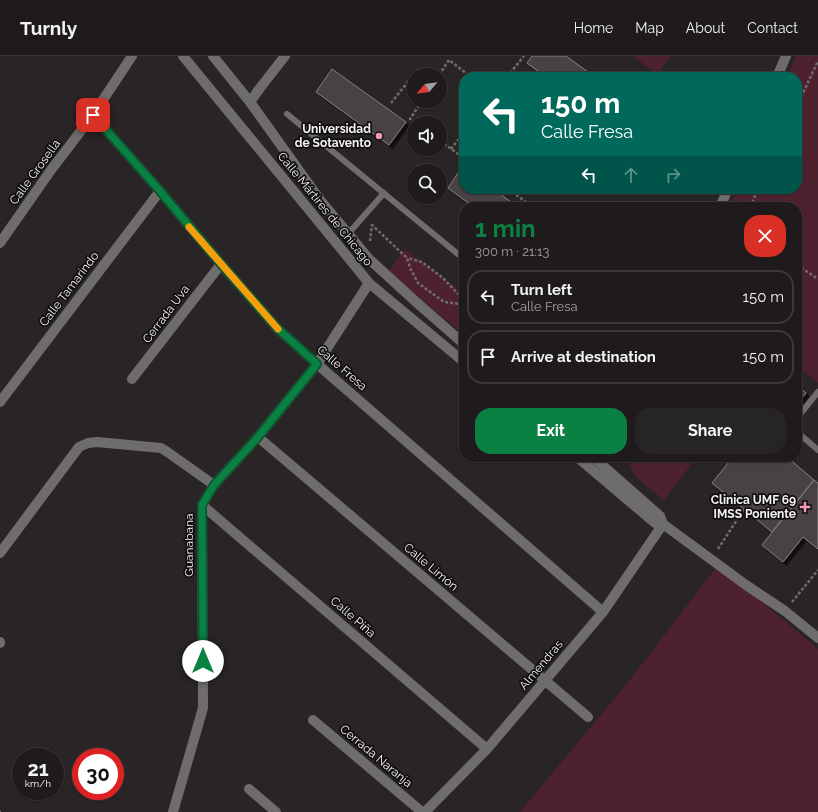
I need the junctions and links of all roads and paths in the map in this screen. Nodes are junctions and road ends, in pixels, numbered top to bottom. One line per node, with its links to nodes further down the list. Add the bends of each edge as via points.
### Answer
1 (132, 56): 17 (street, Calle Grosella)
2 (183, 56): 34 (street, Calle Mártires de Chicago)
3 (213, 56): 14 (street, Calle Mártires de Chicago)
4 (285, 56): 14 (street)
5 (524, 56): 10 (path)
6 (786, 56): 11 (street)
7 (818, 62): 13 (path)
8 (444, 68): 9 (path, via 449,60)
9 (465, 72)
10 (511, 72)
11 (779, 72)
12 (407, 83): 15 (path)
13 (802, 96)
14 (250, 102): 26 (street, Calle Mártires de Chicago, via 320,200)
15 (391, 103)
16 (287, 114): 23 (lane)
17 (93, 115): 22 (street, Calle Fresa); 27 (street, Calle Grosella)
18 (459, 139): 20 (path)
19 (447, 146): 20 (path)
20 (451, 149): 21 (path)
21 (459, 155)
22 (160, 191): 31 (street, Calle Fresa); 42 (street, Calle Tamarindo)
23 (384, 193): 26 (lane); 28 (lane)
24 (515, 194): 25 (path)
25 (526, 202)
26 (348, 234): 30 (street, Calle Mártires de Chicago)
27 (0, 243)
28 (459, 254)
29 (407, 258): 30 (path, via 372,225); 35 (path, via 422,262 443,278); 36 (path, via 418,283 444,302)
30 (369, 260): 37 (street, Calle Mártires de Chicago)
31 (221, 264): 39 (street, Calle Fresa, via 277,328); 40 (street, Cerrada Uva)
32 (802, 269): 33 (path)
33 (818, 279)
34 (369, 283): 38 (street, Calle Mártires de Chicago); 39 (street, Guanabana)
35 (459, 295)
36 (459, 304)
37 (459, 340)
38 (459, 358)
39 (317, 364): 45 (street, Guanabana); 57 (street, Calle Fresa)
40 (132, 379)
41 (818, 392): 43 (lane)
42 (0, 402)
43 (802, 412)
44 (802, 436): 46 (lane)
45 (258, 437): 49 (street, Guanabana); 59 (street, Calle Limón)
46 (818, 450)
47 (592, 462): 48 (street)
48 (603, 466): 52 (street, via 656,523)
49 (214, 485): 50 (street, Guanabana); 53 (street, via 161,448 88,443 80,447)
50 (202, 505): 62 (street, Calle Piña); 64 (street, Guanabana, via 203,708)
51 (744, 509): 54 (path)
52 (663, 524): 54 (street); 57 (street, Almendras)
53 (0, 553)
54 (712, 560): 56 (street)
55 (818, 570): 56 (path)
56 (785, 611): 58 (street)
57 (603, 612): 59 (street, Almendras)
58 (818, 638)
59 (545, 681): 60 (street, Calle Limón); 62 (street, Almendras)
60 (588, 717)
61 (313, 720): 66 (street, Cerrada Naranja)
62 (487, 749): 66 (street, Almendras)
63 (249, 789): 65 (street)
64 (173, 812)
65 (276, 812)
66 (423, 812)

